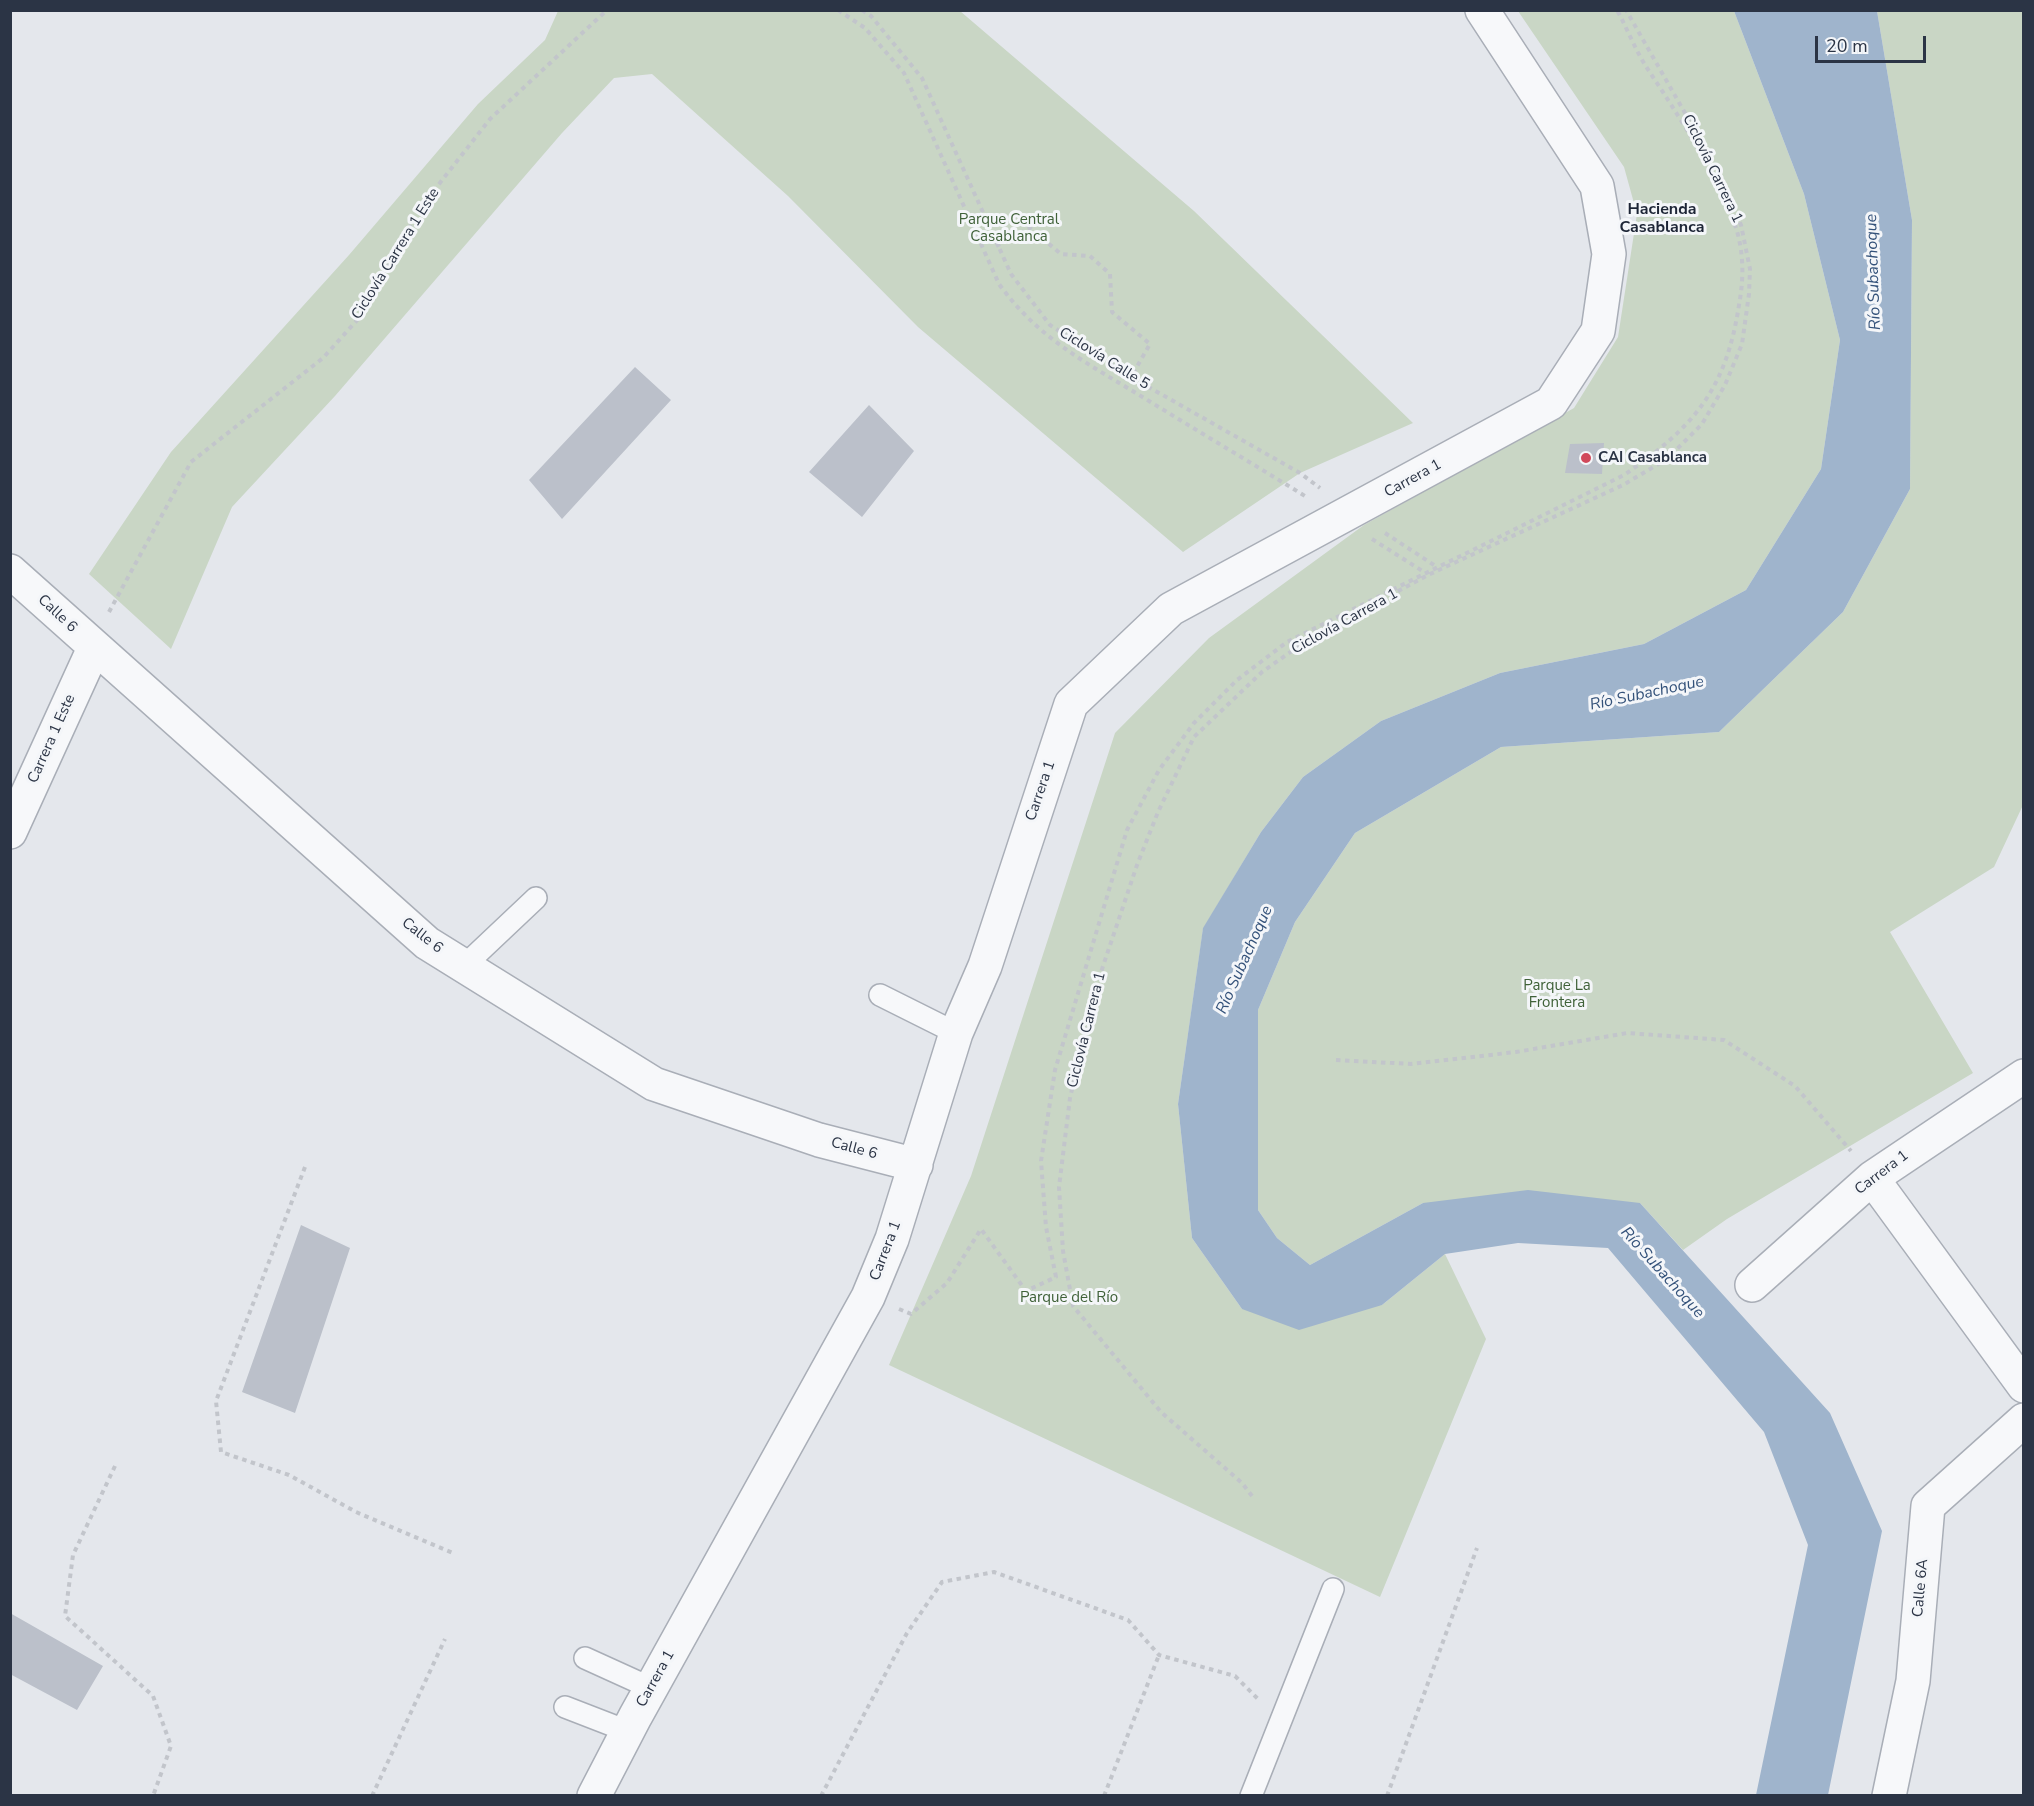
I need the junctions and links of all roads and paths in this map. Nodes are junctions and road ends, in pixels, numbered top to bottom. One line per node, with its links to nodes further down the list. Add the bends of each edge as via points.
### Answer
1 (607, 10): 14 (path, Ciclovía Carrera 1 Este, via 490,119 421,207 358,318 322,358 191,462 115,599)
2 (838, 10): 9 (path, via 865,28 904,73 999,284 1019,311 1099,372)
3 (862, 10): 7 (path, Ciclovía Calle 5, via 922,78)
4 (1482, 10): 9 (street, Carrera 1, via 1597,186 1609,254 1599,331 1551,403)
5 (1617, 10): 10 (path, via 1647,70 1699,150 1736,226 1744,271 1735,337 1721,378 1695,416 1664,448 1624,475)
6 (1626, 10): 11 (path, Ciclovía Carrera 1, via 1693,127 1741,225 1750,269 1742,344 1734,367 1702,424 1667,459 1623,485)
7 (996, 246): 8 (path, Ciclovía Calle 5, via 1011,274 1050,325); 8 (path, via 1030,228 1061,254 1090,256 1110,273 1112,312 1150,344)
8 (1131, 377): 9 (path, Ciclovía Calle 5, via 1300,473)
9 (1347, 516): 10 (path, Ciclovía Calle 5); 13 (path); 19 (street, Carrera 1, via 1171,609 1071,704 984,966)
10 (1437, 566): 11 (path, Ciclovía Calle 5); 13 (path)
11 (1442, 570): 13 (path, Ciclovía Carrera 1)
12 (10, 571): 14 (street, Calle 6)
13 (1426, 573): 26 (path, via 1287,642 1237,680 1194,723 1159,770 1127,830 1055,1070 1041,1161 1046,1227 1056,1277 1026,1291 981,1229 947,1283 911,1314); 30 (path, Ciclovía Carrera 1, via 1310,639 1262,672 1194,737 1137,865 1095,990 1070,1098 1059,1187 1073,1306 1161,1412)
14 (94, 648): 15 (street, Carrera 1 Este); 17 (street, Calle 6, via 427,942)
15 (10, 832)
16 (536, 898): 17 (lane)
17 (464, 966): 22 (street, Calle 6, via 654,1084 819,1140)
18 (880, 995): 19 (lane)
19 (956, 1033): 22 (street, Carrera 1)
20 (1336, 1060): 24 (path, via 1411,1064 1516,1052 1627,1033 1724,1040 1795,1086)
21 (2024, 1076): 24 (street, Carrera 1)
22 (916, 1165): 26 (street, Carrera 1)
23 (304, 1167): 32 (path, via 216,1401 221,1452 289,1475 356,1512)
24 (1872, 1178): 25 (street, Carrera 1); 27 (street)
25 (1752, 1285)
26 (868, 1297): 37 (street, Carrera 1)
27 (2024, 1386)
28 (2024, 1420): 48 (street, Calle 6A, via 1928,1506 1913,1681)
29 (115, 1466): 42 (path, via 73,1555 65,1616 153,1696 171,1746)
30 (1252, 1496)
31 (1477, 1548): 47 (path)
32 (453, 1553)
33 (1333, 1589): 39 (lane)
34 (445, 1639): 43 (path)
35 (1159, 1655): 39 (path, via 1235,1676); 44 (path, via 1128,1620 994,1572 942,1582 907,1633); 45 (path)
36 (585, 1658): 37 (lane)
37 (651, 1688): 40 (street, Carrera 1)
38 (565, 1707): 40 (lane)
39 (1280, 1721): 46 (lane)
40 (627, 1731): 41 (street, Carrera 1)
41 (595, 1795)
42 (153, 1796)
43 (372, 1796)
44 (821, 1796)
45 (1104, 1796)
46 (1251, 1796)
47 (1387, 1796)
48 (1889, 1796)

